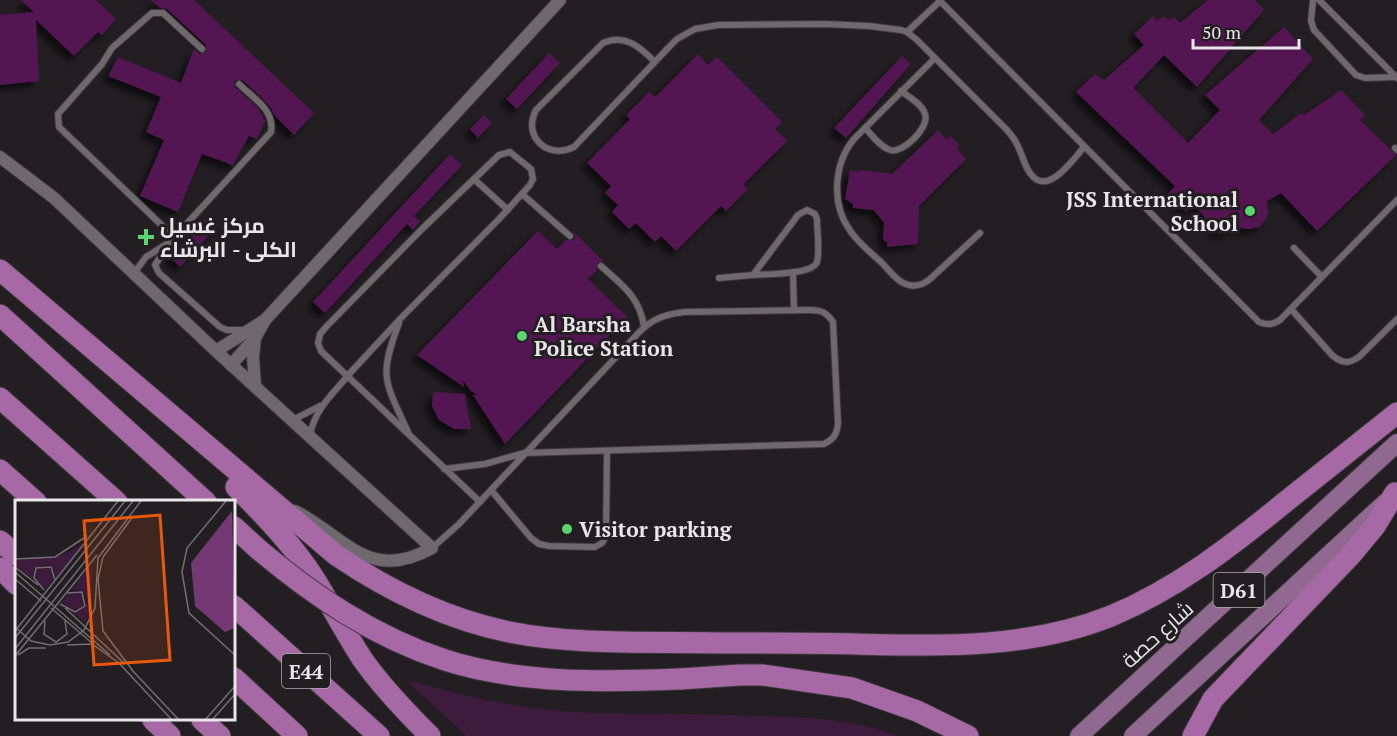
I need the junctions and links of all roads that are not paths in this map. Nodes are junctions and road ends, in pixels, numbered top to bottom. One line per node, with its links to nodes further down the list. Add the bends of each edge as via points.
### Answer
1 (560, 0): 36 (street)
2 (939, 0): 5 (lane); 13 (lane)
3 (1312, 0): 9 (lane, via 1314,30 1356,75)
4 (1319, 0): 9 (lane)
5 (907, 32): 7 (lane); 8 (lane, via 855,25 718,25 685,34)
6 (202, 49): 21 (lane, via 163,13 152,13 111,48 102,64 58,114 59,127)
7 (934, 59): 11 (lane); 13 (lane, via 1012,135 1035,179 1051,181)
8 (654, 61): 8 (lane, via 574,147 552,151 536,139 532,125 536,110 603,43 629,41)
9 (1396, 78)
10 (238, 84): 21 (lane, via 270,114 271,132)
11 (901, 91): 12 (lane); 12 (lane, via 925,112 926,122 921,130 895,151 886,148)
12 (865, 128): 19 (lane, via 842,156 837,182 840,208 853,235 900,281 912,286 926,282)
13 (1084, 147): 30 (lane, via 1259,322 1274,324)
14 (0, 157): 26 (street, via 54,198)
15 (474, 179): 16 (lane, via 499,155 510,152 532,172 531,182); 18 (lane); 39 (lane, via 321,334 321,351)
16 (522, 194): 18 (lane); 20 (lane)
17 (1397, 200): 28 (lane)
18 (508, 210): 33 (lane)
19 (980, 233)
20 (570, 236)
21 (172, 240): 26 (lane, via 146,257); 36 (lane, via 156,262 159,273 220,327)
22 (1294, 248): 28 (lane)
23 (601, 266): 35 (lane, via 634,297)
24 (0, 270): 45 (highway)
25 (793, 272): 27 (lane); 27 (lane, via 812,269 817,263 817,219 811,211 798,215); 31 (lane)
26 (134, 273): 37 (street)
27 (753, 275): 29 (lane)
28 (1321, 276): 30 (lane)
29 (719, 278)
30 (1291, 309): 34 (lane, via 1332,356 1346,363 1360,356)
31 (794, 310): 35 (lane, via 684,312 663,316); 49 (lane, via 819,310 832,322 838,423 832,440 825,444)
32 (0, 315): 57 (highway)
33 (401, 318): 39 (lane); 47 (lane, via 386,362 386,378)
34 (1397, 319)
35 (644, 326): 50 (lane)
36 (251, 334): 37 (street); 38 (street); 40 (street)
37 (216, 351): 38 (street)
38 (231, 365): 40 (street)
39 (347, 377): 42 (lane); 47 (lane)
40 (255, 386): 44 (street)
41 (0, 398): 56 (highway)
42 (323, 404): 44 (lane); 46 (lane)
43 (1397, 413): 58 (highway, via 1215,558 1164,591 1079,627 988,643 925,646 604,640 509,632 439,610 376,582 336,555)
44 (293, 420): 46 (street)
45 (179, 423): 58 (highway); 75 (highway, via 292,547 365,662)
46 (310, 435): 62 (street)
47 (409, 435): 51 (lane)
48 (1397, 443): 77 (main road, شارع حصة / D61)
49 (607, 451): 50 (lane); 53 (lane, via 606,536 595,547 539,544)
50 (524, 453): 51 (lane, via 485,464); 53 (lane)
51 (444, 469): 59 (lane)
52 (0, 470): 55 (highway)
53 (491, 490): 59 (lane)
54 (1396, 492): 68 (highway, via 1357,548); 78 (main road, D61)
55 (34, 500)
56 (115, 500)
57 (204, 500)
58 (274, 502): 62 (street, via 379,560 403,561)
59 (480, 502): 62 (lane)
60 (236, 529): 76 (highway, bridge, via 311,591 356,620 409,646 465,665 561,680 618,682 740,675 808,681 852,688 894,702)
61 (0, 541): 63 (highway)
62 (432, 548)
63 (15, 554)
64 (0, 567): 65 (highway)
65 (15, 583)
66 (236, 608): 74 (highway, E44)
67 (236, 680): 73 (highway, E44)
68 (1214, 699): 79 (highway); 80 (highway)
69 (154, 721): 71 (highway)
70 (203, 721): 72 (highway)
71 (170, 736)
72 (220, 736)
73 (297, 736)
74 (379, 736)
75 (430, 736)
76 (968, 736)
77 (1079, 736)
78 (1133, 736)
79 (1180, 736)
80 (1193, 736)

